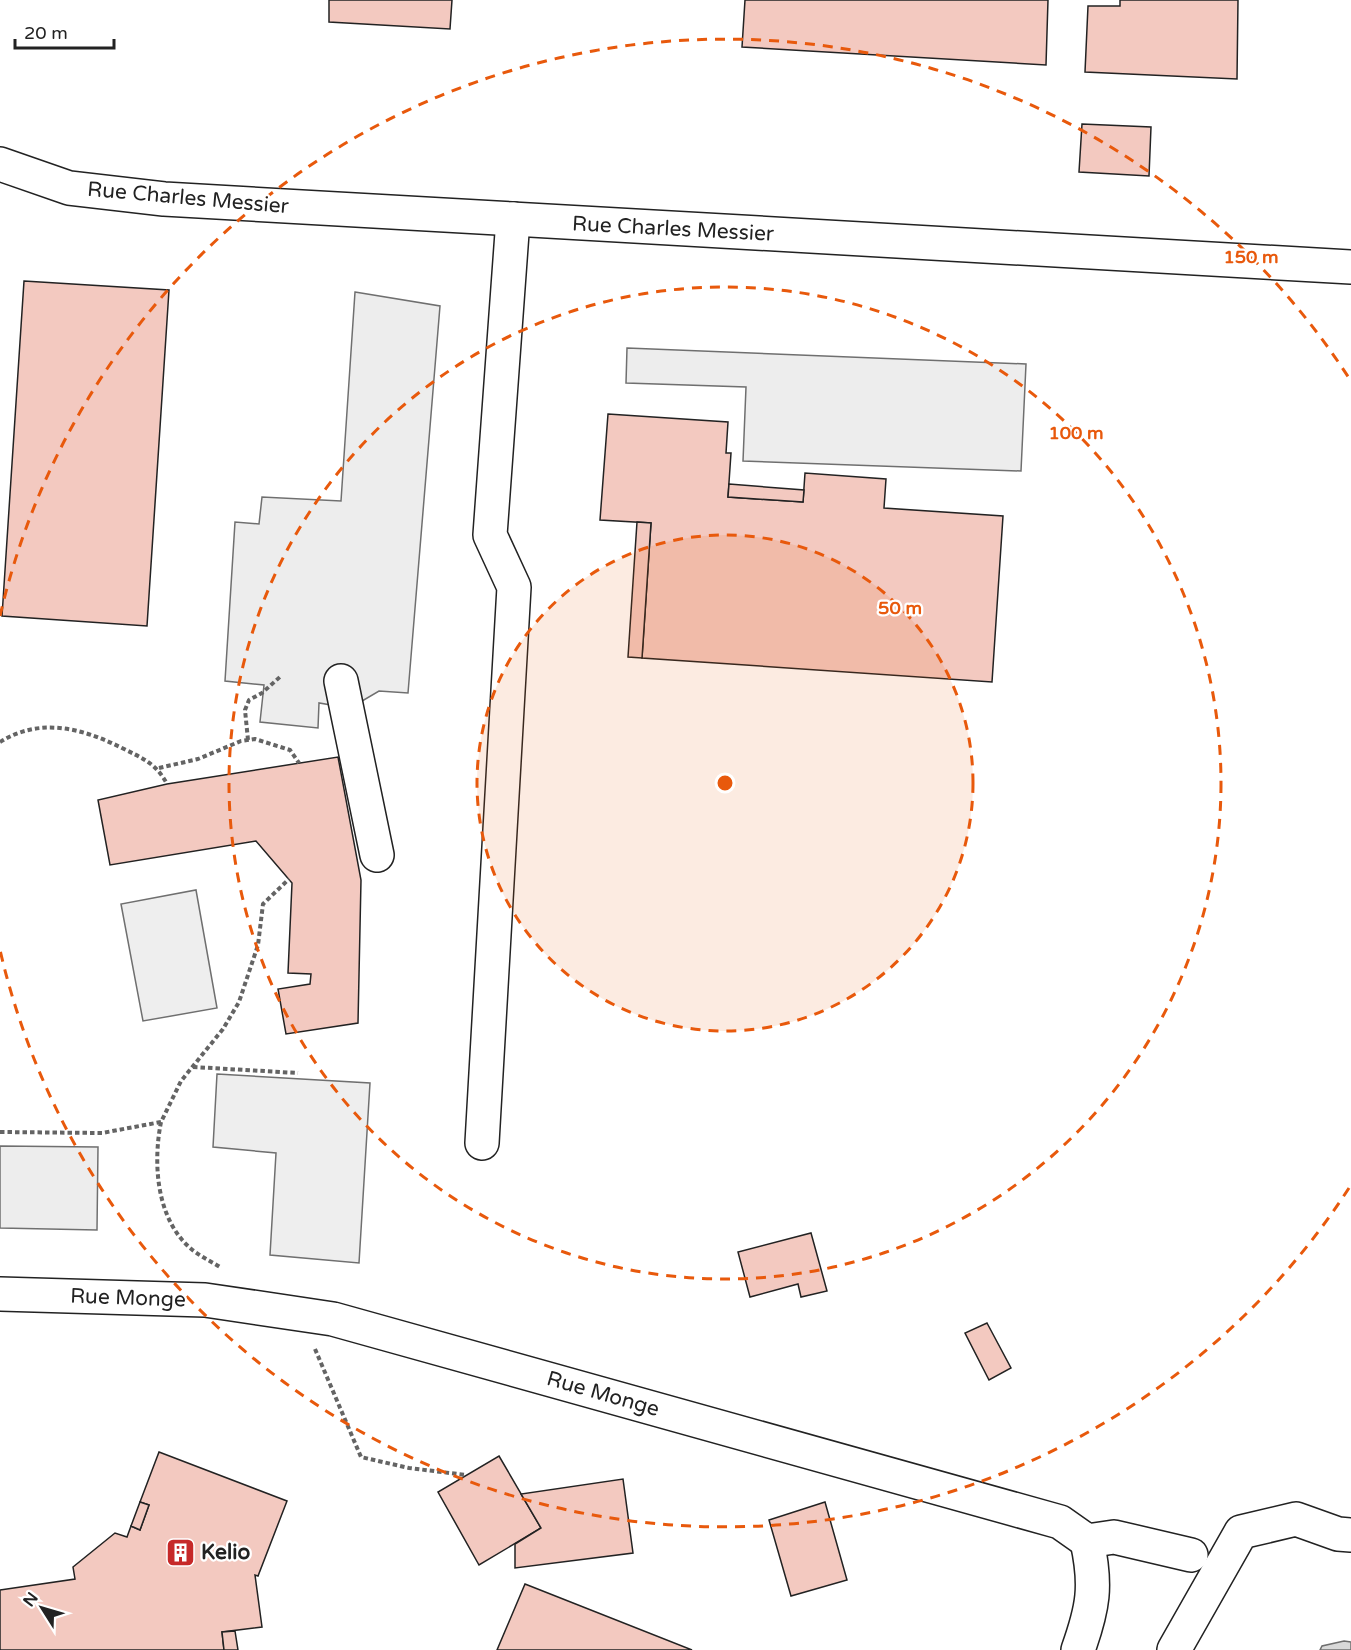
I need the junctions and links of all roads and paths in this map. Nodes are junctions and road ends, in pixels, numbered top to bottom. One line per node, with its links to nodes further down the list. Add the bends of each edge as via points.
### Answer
1 (0, 164): 2 (street, Rue Charles Messier, via 69,188 164,199)
2 (513, 219): 3 (street, Rue Charles Messier); 16 (street, via 490,536 514,587)
3 (1351, 267)
4 (281, 676): 6 (path, via 249,700 245,710)
5 (341, 681): 11 (street)
6 (248, 740): 8 (path, via 290,750); 9 (path, via 198,759)
7 (0, 742): 9 (path, via 28,728 77,729)
8 (299, 763)
9 (159, 768): 10 (path)
10 (167, 784)
11 (377, 855)
12 (289, 879): 13 (path, via 262,904 258,945 239,1002)
13 (193, 1067): 14 (path); 15 (path, via 161,1122 102,1133)
14 (298, 1073)
15 (0, 1132)
16 (482, 1143)
17 (0, 1294): 19 (street, Rue Monge, via 205,1300 333,1319 1060,1522)
18 (1351, 1535): 22 (street, via 1296,1519 1241,1532)
19 (1087, 1541): 20 (street, via 1114,1537); 21 (street, via 1092,1565 1092,1612)
20 (1191, 1555)
21 (1078, 1650)
22 (1173, 1650)

